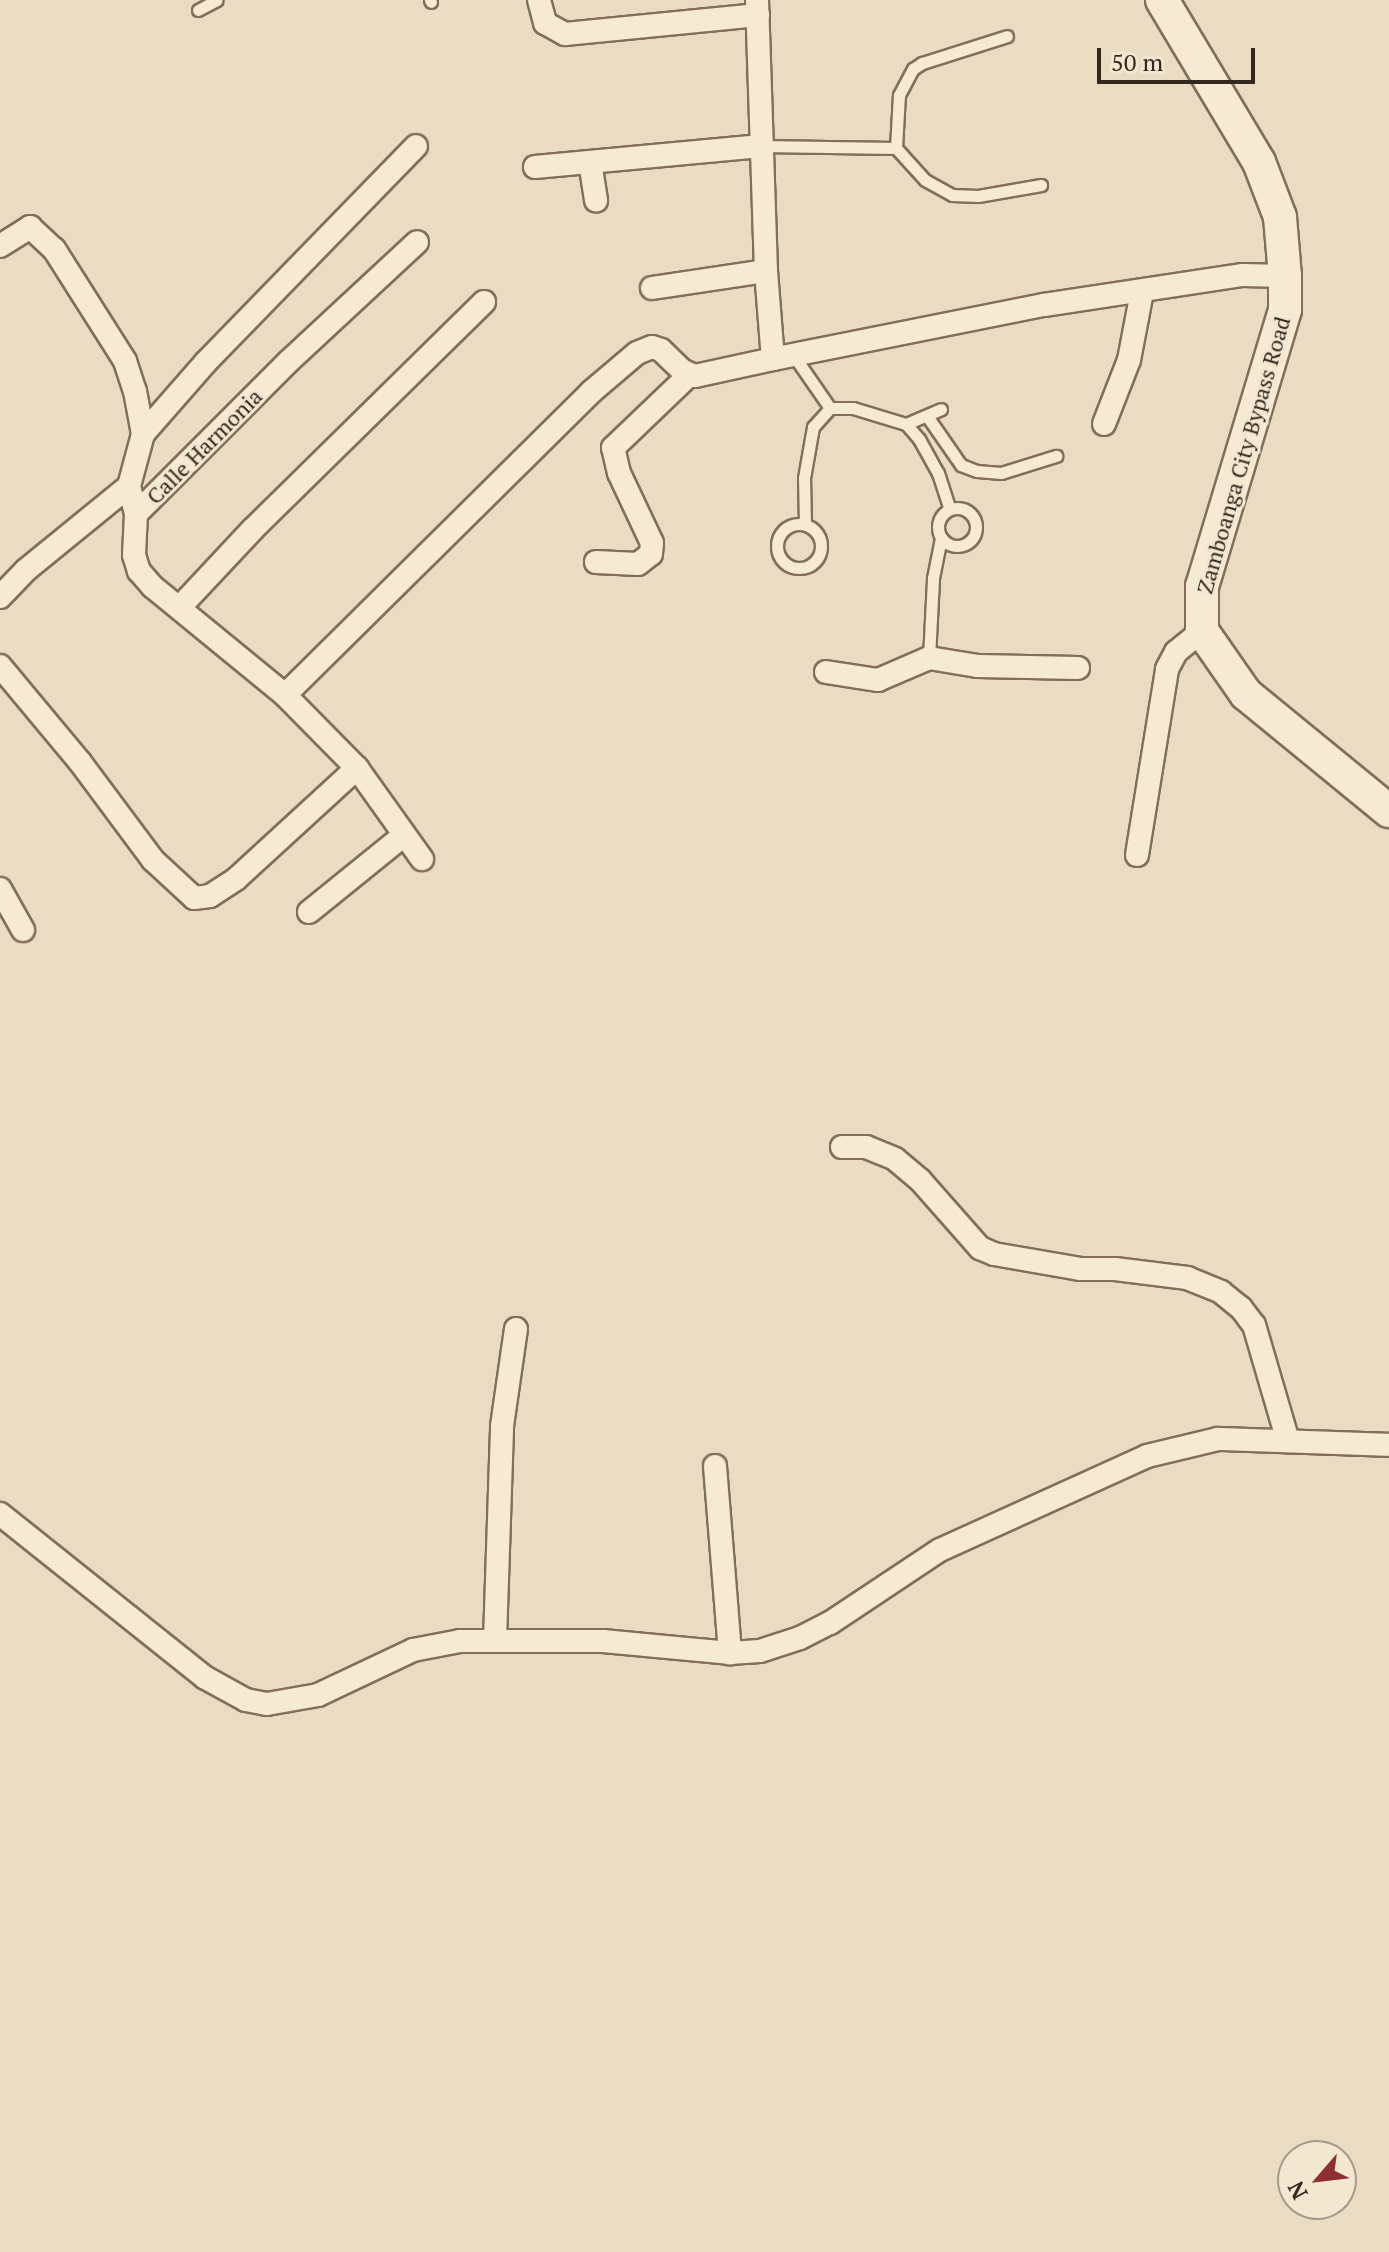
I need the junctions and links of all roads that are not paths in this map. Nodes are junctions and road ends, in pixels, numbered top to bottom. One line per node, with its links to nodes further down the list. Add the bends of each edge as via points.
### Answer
1 (217, 0): 5 (lane)
2 (539, 0): 4 (street, via 545,23 565,34)
3 (1162, 0): 17 (main road, Zamboanga City Bypass Road, via 1259,162 1280,217)
4 (758, 7): 8 (street)
5 (198, 10)
6 (1007, 36): 9 (lane, via 913,69 899,95)
7 (416, 146): 28 (street)
8 (761, 146): 9 (lane); 10 (street); 16 (street)
9 (896, 148): 12 (lane, via 925,180 952,195)
10 (590, 162): 11 (street); 13 (street)
11 (535, 167)
12 (1041, 185)
13 (596, 201)
14 (417, 242): 32 (street, Calle Harmonia)
15 (0, 246): 28 (street, via 30,227 54,249 125,361)
16 (766, 271): 18 (street); 21 (street)
17 (1285, 276): 19 (street, via 1243,275); 38 (main road, Zamboanga City Bypass Road, via 1285,310 1202,586)
18 (652, 288)
19 (1142, 292): 21 (street, via 916,328); 27 (street, via 1129,360)
20 (484, 302): 37 (street)
21 (783, 357): 22 (street); 23 (lane)
22 (689, 375): 35 (street, via 613,448 652,543 651,554 638,564); 43 (street, via 652,347 617,368)
23 (830, 408): 26 (lane, via 853,408); 33 (lane, via 813,427 804,478)
24 (941, 409): 25 (lane)
25 (927, 416): 26 (lane); 29 (lane, via 961,465 977,471 1001,473)
26 (906, 424): 31 (lane, via 938,473)
27 (1104, 424)
28 (143, 434): 30 (street)
29 (1056, 456)
30 (129, 486): 32 (street, Calle Harmonia); 36 (street, Calle Harmonia)
31 (950, 509): 34 (lane, via 939,520); 34 (lane, via 969,513 976,530 957,546)
32 (136, 514): 37 (street, via 134,555 139,571)
33 (805, 524): 33 (lane, via 793,524 777,540 777,552 793,568 805,568 821,552 815,530)
34 (941, 538): 39 (lane)
35 (596, 562)
36 (0, 597)
37 (180, 607): 43 (street)
38 (1202, 631): 45 (main road, via 1246,694); 47 (street, via 1176,652 1167,669)
39 (929, 658): 41 (street, via 978,666); 42 (street, via 878,680)
40 (0, 666): 44 (street, via 153,860 194,898 210,896 236,879)
41 (1078, 668)
42 (826, 672)
43 (285, 695): 44 (street)
44 (357, 768): 46 (street)
45 (1389, 811)
46 (404, 835): 48 (street); 50 (street)
47 (1137, 855)
48 (422, 859)
49 (0, 889): 51 (street)
50 (309, 912)
51 (23, 930)
52 (842, 1147): 54 (street, via 866,1147 895,1159 980,1248 994,1254 1080,1269 1187,1278 1221,1292 1254,1325)
53 (516, 1329): 58 (street, via 502,1426)
54 (1288, 1441): 55 (street); 59 (street, via 1218,1439 1147,1456 940,1550 800,1638 760,1651)
55 (1389, 1445)
56 (715, 1466): 59 (street)
57 (0, 1514): 58 (street, via 204,1677 246,1700 293,1702 413,1650)
58 (495, 1640): 59 (street, via 603,1641)
59 (730, 1653)

